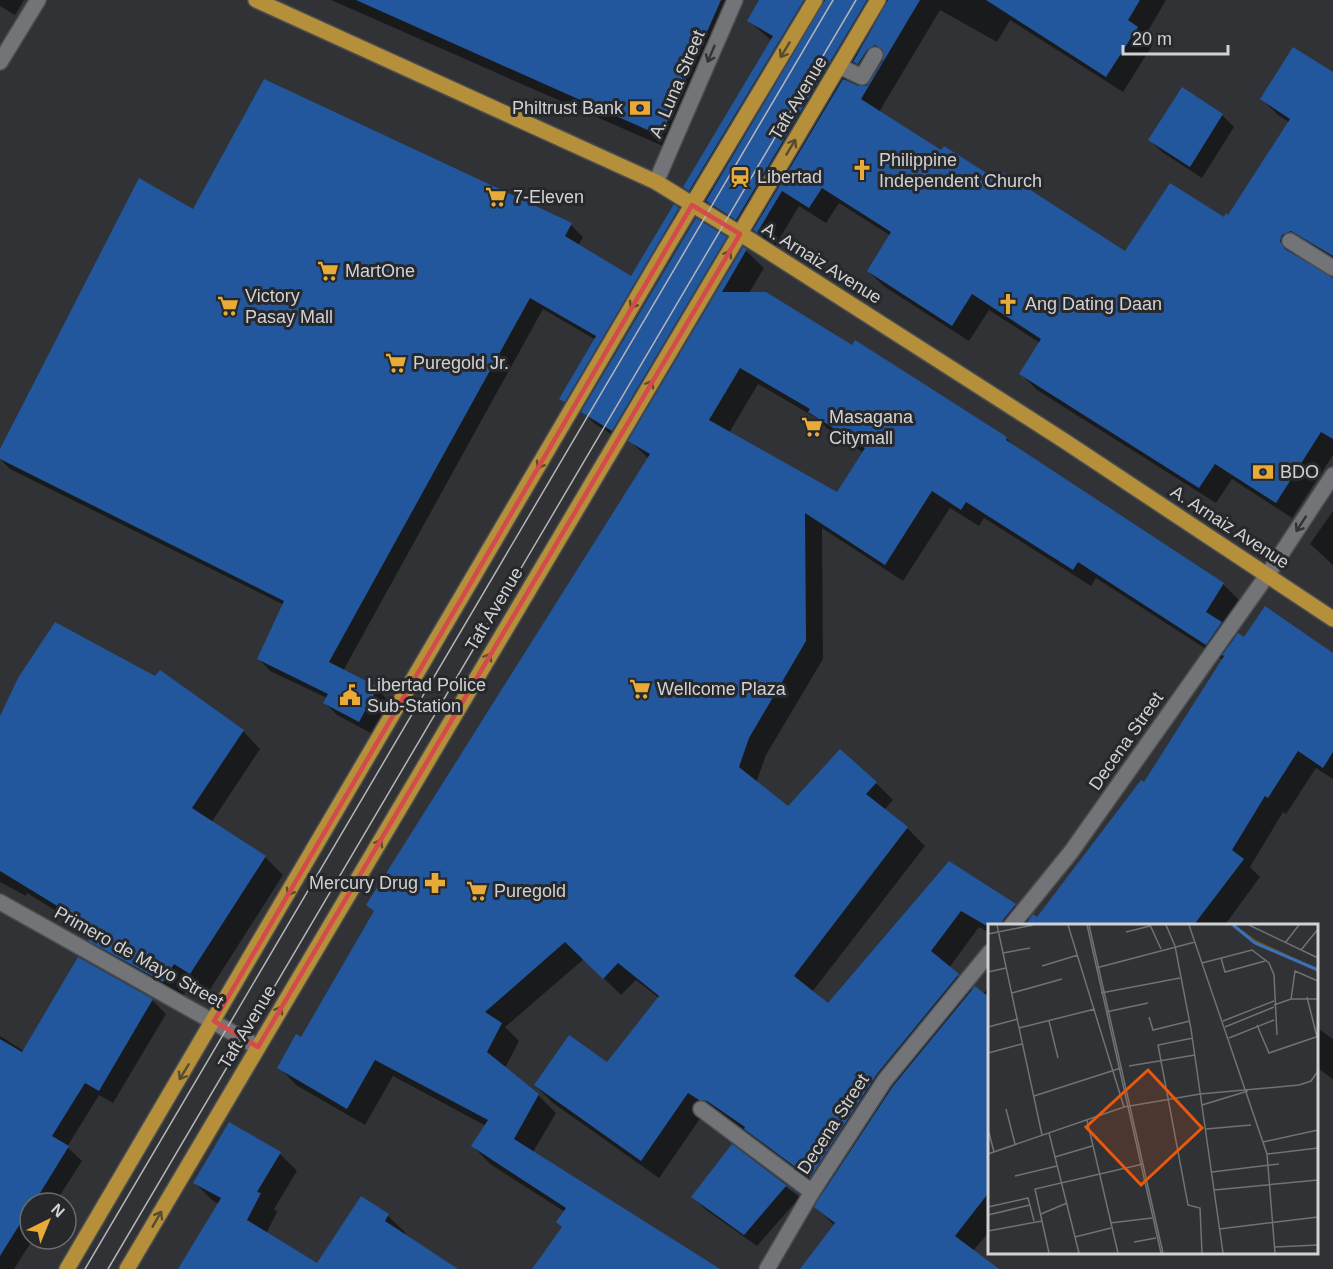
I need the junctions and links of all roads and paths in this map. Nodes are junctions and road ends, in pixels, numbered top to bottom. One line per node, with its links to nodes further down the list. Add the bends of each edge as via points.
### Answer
1 (38, 0): 7 (street)
2 (256, 0): 9 (main road, A. Arnaiz Avenue)
3 (735, 0): 9 (street, A. Luna Street, one-way to 9)
4 (815, 0): 10 (main road, Taft Avenue, one-way to 10)
5 (878, 0): 8 (main road, Taft Avenue)
6 (875, 56): 8 (street, via 861,77)
7 (0, 62)
8 (839, 66): 11 (main road, Taft Avenue, one-way to 8)
9 (656, 182): 10 (main road, A. Arnaiz Avenue)
10 (692, 205): 11 (main road, A. Arnaiz Avenue); 20 (main road, Taft Avenue, one-way to 20)
11 (740, 234): 15 (main road, A. Arnaiz Avenue); 21 (main road, Taft Avenue, one-way to 11)
12 (1290, 241): 13 (street)
13 (1333, 268)
14 (1333, 475): 15 (street, Decena Street, one-way to 15)
15 (1268, 574): 16 (main road, A. Arnaiz Avenue); 18 (street, Decena Street, via 1071,852)
16 (1333, 619)
17 (0, 902): 20 (street, Primero de Mayo Street)
18 (1013, 924)
19 (988, 954): 23 (street, Decena Street, via 885,1080)
20 (214, 1021): 21 (street, Primero de Mayo Street); 24 (main road, Taft Avenue, one-way to 24)
21 (258, 1047): 25 (main road, Taft Avenue, one-way to 21)
22 (701, 1109): 23 (street)
23 (812, 1192): 26 (street, Decena Street)
24 (67, 1269)
25 (127, 1269)
26 (767, 1269)

